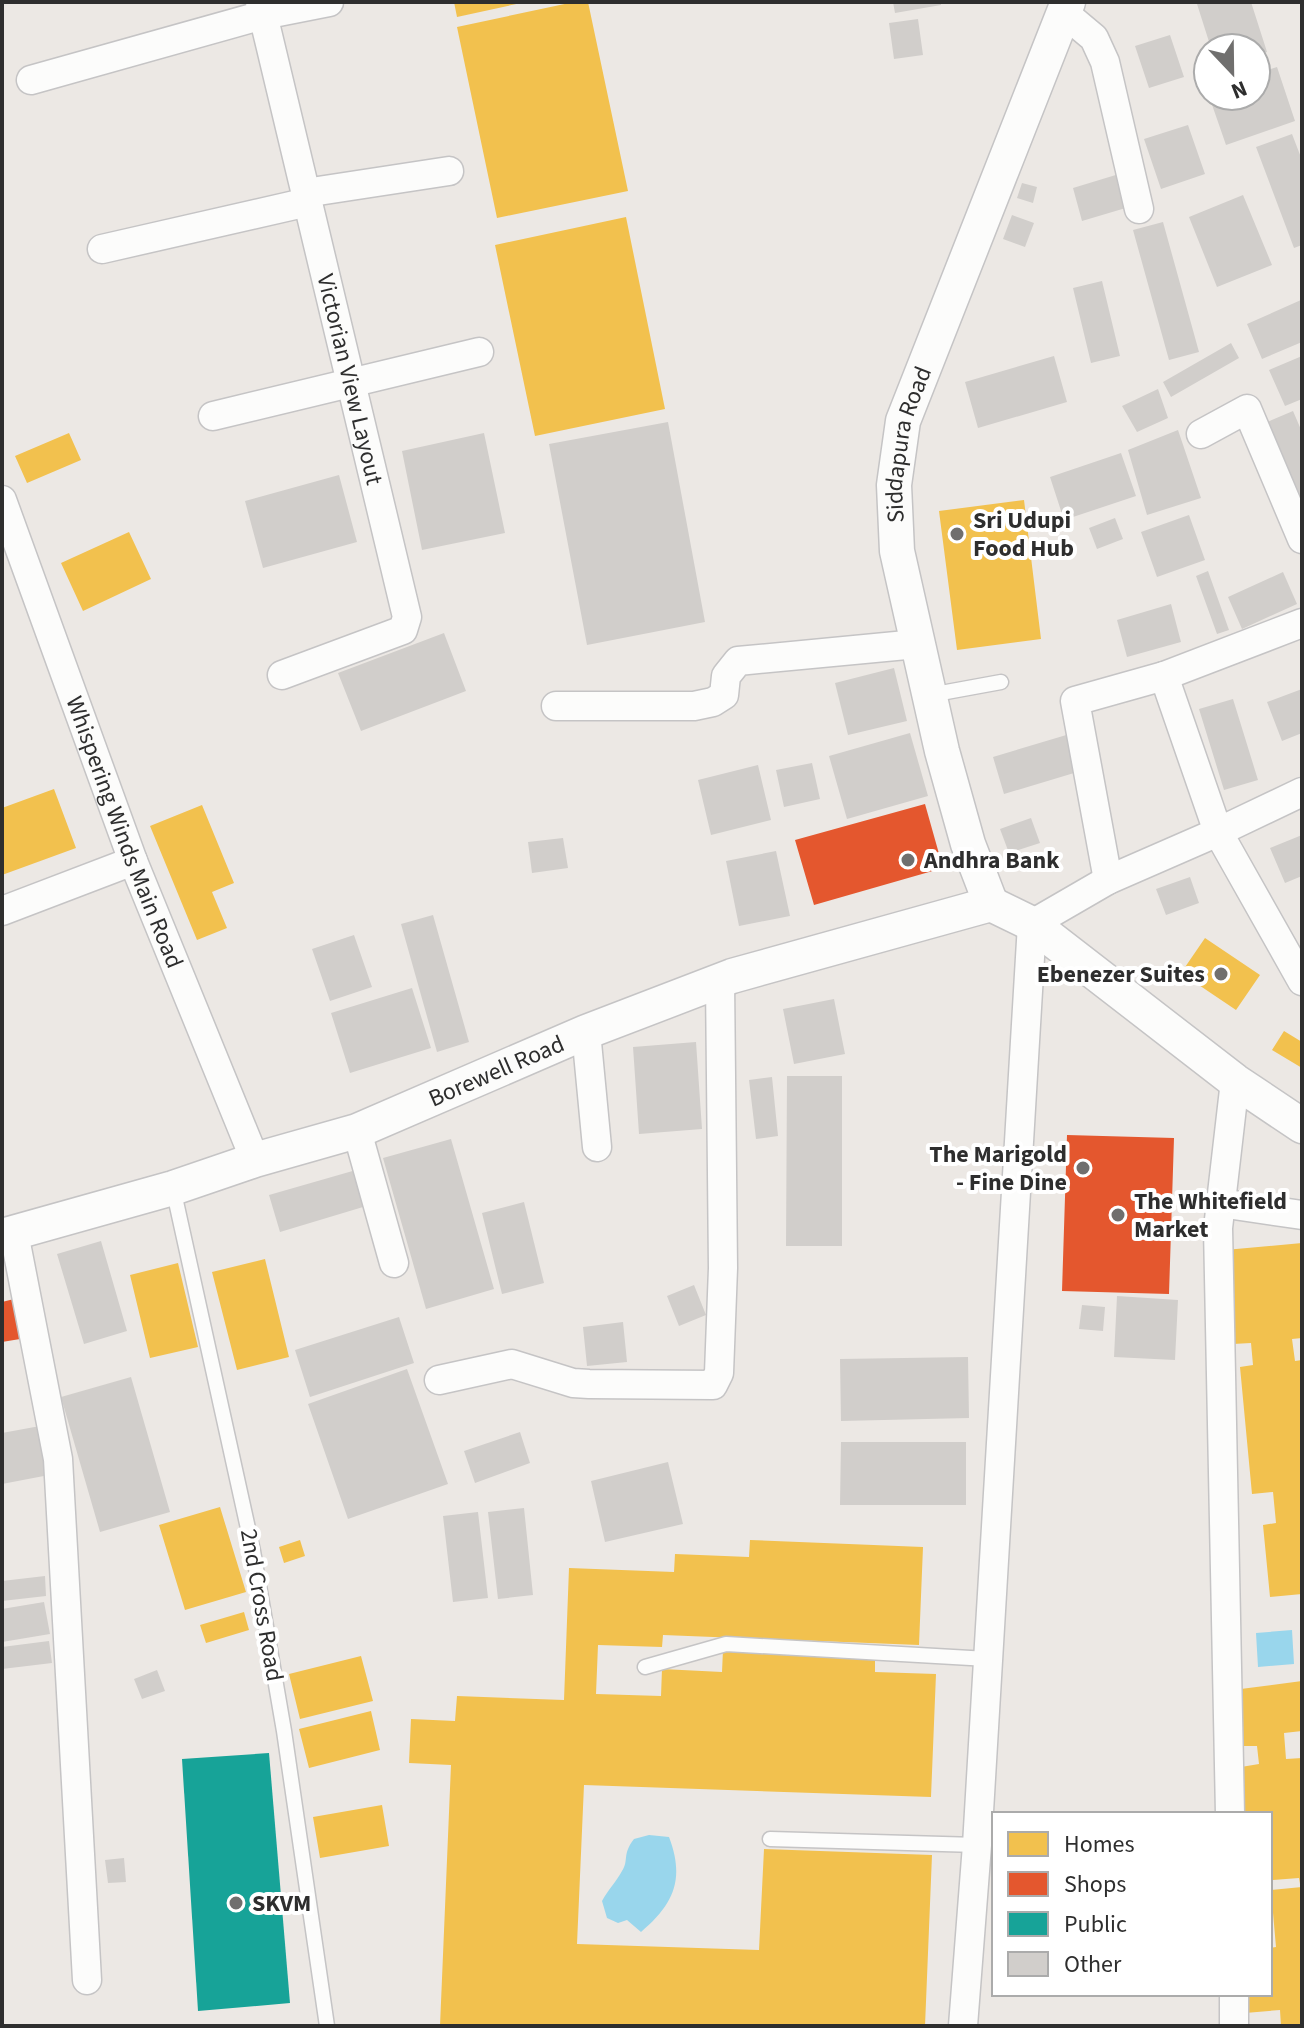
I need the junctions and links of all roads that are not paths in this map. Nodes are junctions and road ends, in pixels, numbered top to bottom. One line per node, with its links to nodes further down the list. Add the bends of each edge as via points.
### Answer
1 (329, 2): 3 (street)
2 (1065, 7): 7 (street, via 1094,38 1105,62); 16 (street, Siddapura Road, via 903,421 894,485 897,551)
3 (261, 8): 4 (street); 6 (street, Victorian View Layout)
4 (31, 80)
5 (449, 171): 6 (street)
6 (307, 198): 8 (street); 10 (street, Victorian View Layout)
7 (1139, 209)
8 (102, 249)
9 (479, 352): 10 (street)
10 (351, 385): 11 (street); 17 (street, Victorian View Layout, via 407,617 403,630)
11 (213, 416)
12 (1201, 434): 14 (street, via 1247,409)
13 (2, 500): 24 (street, Whispering Winds Main Road)
14 (1302, 539)
15 (1302, 623): 18 (street)
16 (917, 644): 20 (street, Siddapura Road); 21 (street, via 738,661 726,676 724,695 694,706)
17 (282, 675)
18 (1164, 676): 23 (street); 25 (street, via 1075,701)
19 (1001, 682): 20 (lane)
20 (929, 695): 26 (street, Siddapura Road, via 968,844)
21 (556, 706)
22 (1302, 792): 23 (street)
23 (1218, 832): 25 (street); 30 (street)
24 (133, 861): 27 (street); 36 (street, Whispering Winds Main Road)
25 (1108, 880): 28 (street)
26 (991, 904): 28 (street); 29 (street, Borewell Road)
27 (2, 911)
28 (1032, 924): 32 (street); 43 (street)
29 (720, 981): 31 (street, Borewell Road); 42 (street, via 723,1268 716,1382 573,1383 512,1364)
30 (1302, 981)
31 (586, 1032): 34 (street, Borewell Road); 35 (street)
32 (1235, 1081): 33 (street); 38 (street)
33 (1298, 1119)
34 (357, 1131): 36 (street, Borewell Road); 41 (street)
35 (597, 1147)
36 (255, 1160): 37 (street, Borewell Road)
37 (173, 1188): 40 (street, Borewell Road); 50 (lane, 2nd Cross Road, via 253,1551)
38 (1220, 1203): 39 (street); 45 (street)
39 (1302, 1215)
40 (8, 1235): 48 (street, via 58,1459)
41 (394, 1263)
42 (439, 1380)
43 (988, 1659): 44 (lane, via 726,1644); 47 (street)
44 (645, 1667)
45 (1230, 1812)
46 (770, 1839): 47 (lane)
47 (977, 1845): 51 (street)
48 (87, 1980)
49 (1234, 1996): 52 (street)
50 (327, 2026)
51 (963, 2026)
52 (1234, 2026)

